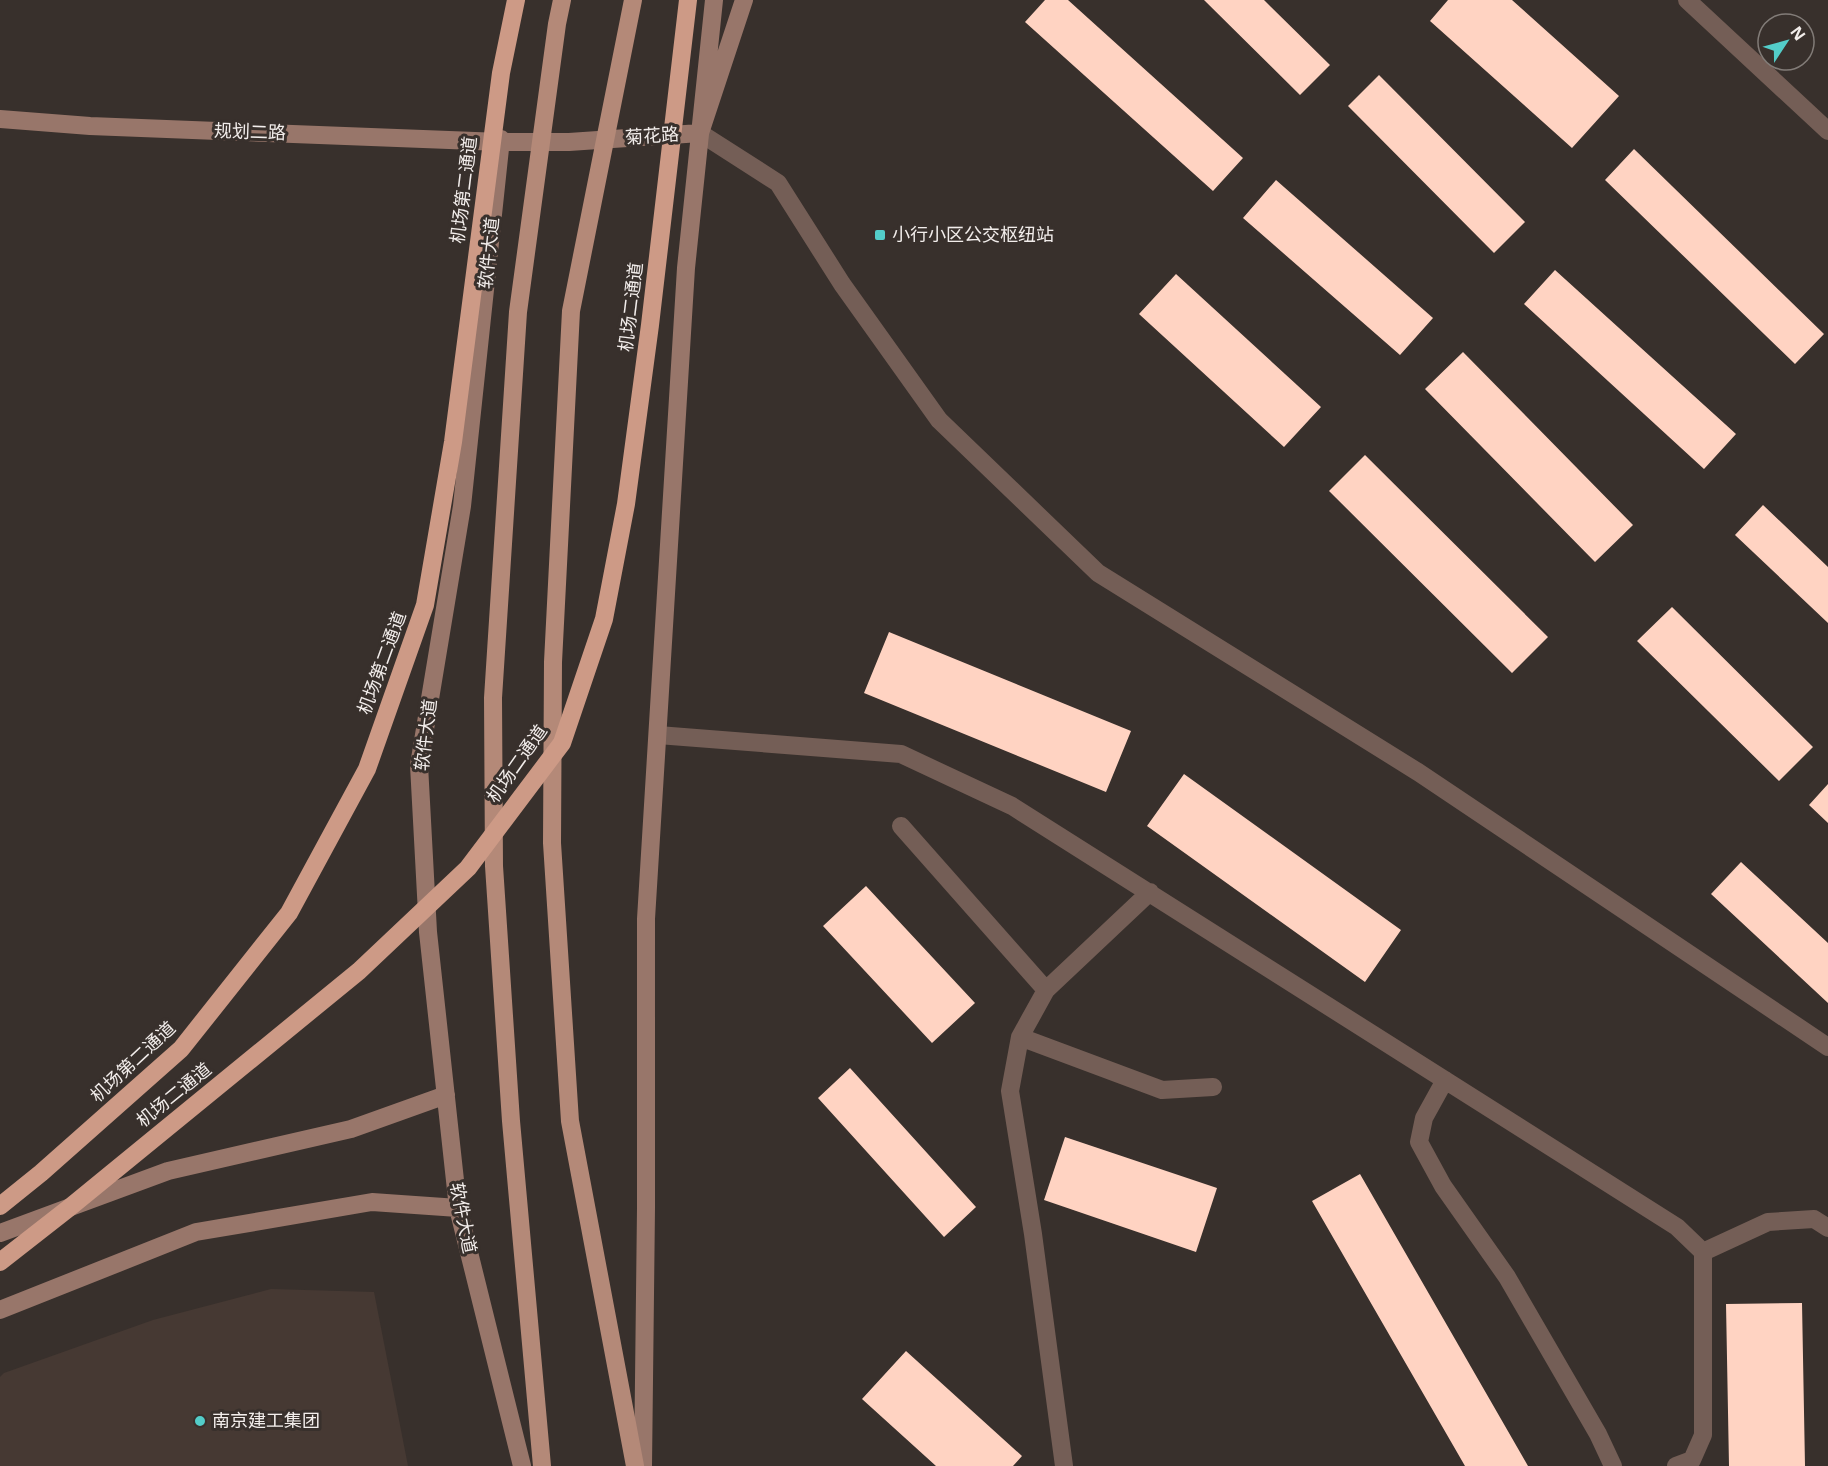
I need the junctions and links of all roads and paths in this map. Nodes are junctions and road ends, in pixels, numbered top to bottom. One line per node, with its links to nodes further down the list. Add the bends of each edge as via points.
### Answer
1 (518, 0): 11 (street, 软件大道); 21 (highway, 机场第二通道, via 501,73 453,442 425,605 367,769 289,913 181,1049)
2 (562, 0): 29 (main road, 软件大道, via 518,312 493,698 494,866 511,1121)
3 (633, 0): 30 (main road, via 571,311 553,662 552,832 570,1121)
4 (688, 0): 26 (highway, 机场二通道, via 626,504 604,619 562,743 468,868 359,971)
5 (714, 0): 10 (street)
6 (744, 0): 10 (street, 菊花路)
7 (1687, 0): 9 (street)
8 (0, 119): 11 (street, 规划二路)
9 (1828, 131)
10 (700, 133): 11 (street, 菊花路, via 569,142); 12 (street, via 686,267); 17 (street, via 778,183 939,420 1098,573 1418,772)
11 (501, 142): 20 (street, 软件大道, via 462,507 419,765 428,932)
12 (658, 735): 14 (street, via 901,754 1012,806); 31 (street, via 646,919)
13 (901, 826): 15 (street)
14 (1150, 892): 15 (street); 18 (street)
15 (1046, 990): 16 (street)
16 (1020, 1037): 19 (street, via 1162,1090); 32 (street, via 1010,1091)
17 (1828, 1047)
18 (1445, 1080): 25 (street, via 1677,1227); 33 (street, via 1424,1118 1419,1142 1443,1186 1506,1277)
19 (1213, 1087)
20 (446, 1095): 22 (street, 软件大道); 24 (street, via 351,1129 168,1171)
21 (0, 1206)
22 (458, 1208): 27 (street, via 372,1202 196,1232); 28 (street, 软件大道)
23 (1828, 1228): 25 (street, via 1814,1219 1768,1222)
24 (0, 1233)
25 (1703, 1252): 34 (street, via 1703,1435 1692,1460)
26 (0, 1262)
27 (0, 1310)
28 (522, 1466)
29 (542, 1466)
30 (635, 1466)
31 (643, 1466)
32 (1064, 1466)
33 (1613, 1466)
34 (1676, 1466)

